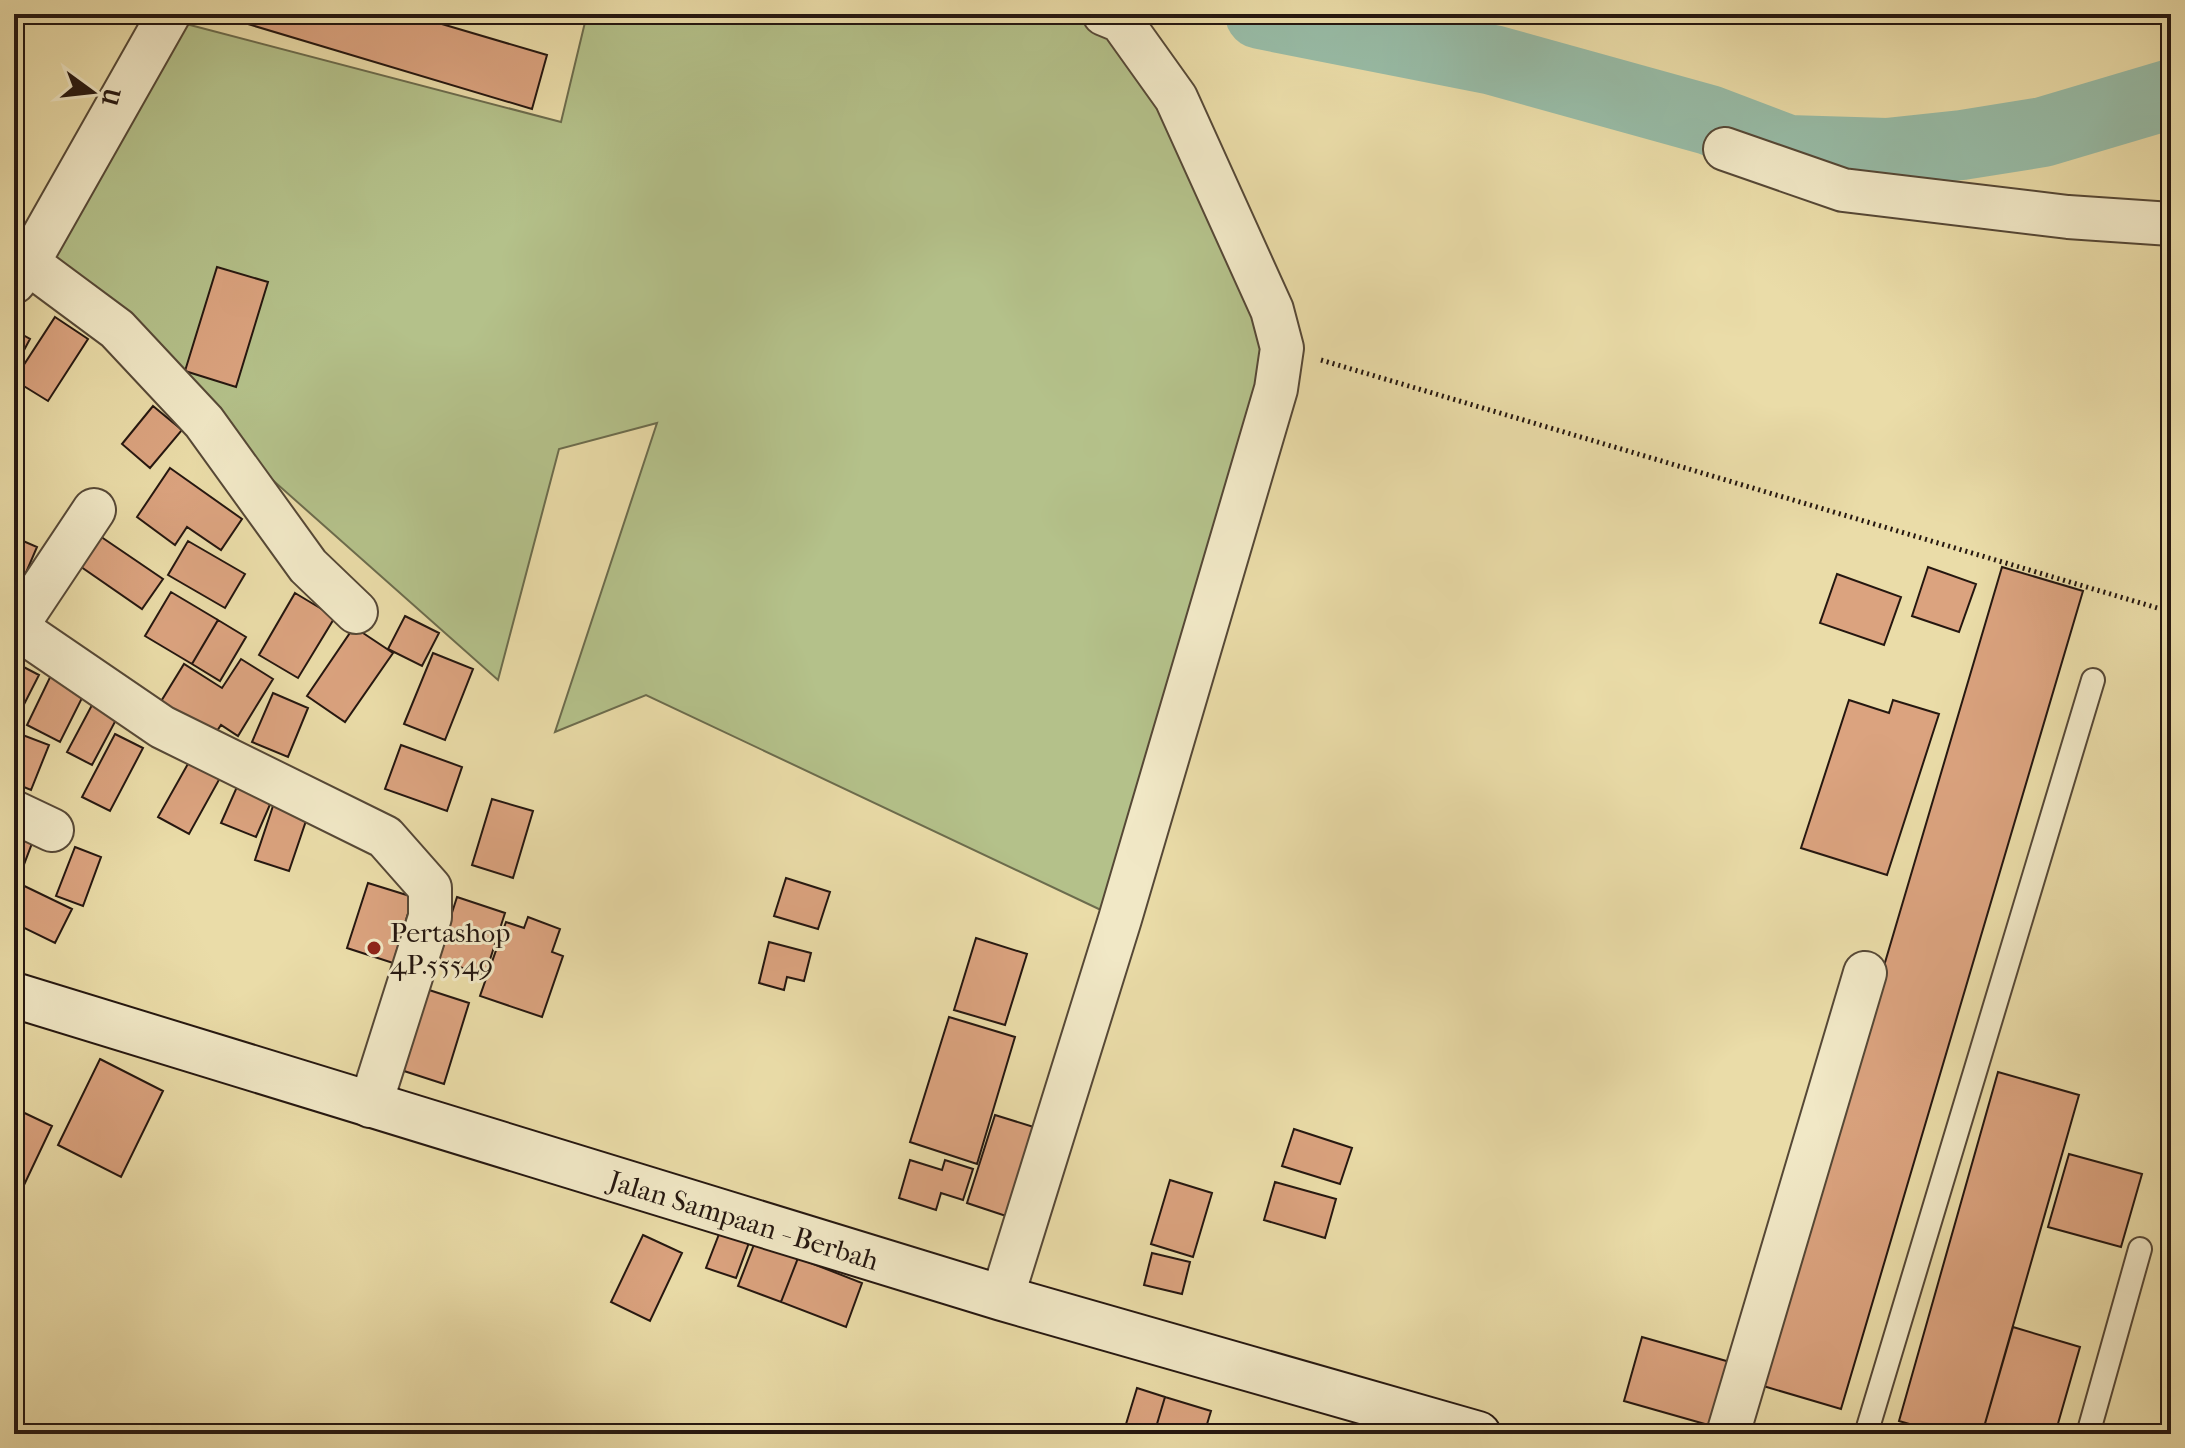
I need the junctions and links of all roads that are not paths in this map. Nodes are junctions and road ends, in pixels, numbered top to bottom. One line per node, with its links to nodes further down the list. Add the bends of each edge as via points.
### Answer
1 (169, 14): 5 (street)
2 (1104, 14): 16 (street, via 1121,21 1176,98 1272,310 1282,348 1276,389)
3 (1725, 149): 4 (street, via 1843,190)
4 (2171, 224)
5 (21, 273): 7 (street, via 117,329 204,422 308,566)
6 (94, 510): 8 (street)
7 (356, 612)
8 (15, 626): 14 (street, via 162,727 385,837 430,888 430,917)
9 (2093, 680): 19 (lane)
10 (14, 812): 11 (street)
11 (52, 830)
12 (1865, 973): 18 (street)
13 (14, 995): 14 (main road, Jalan Sampaan - Berbah)
14 (370, 1106): 16 (main road, Jalan Sampaan - Berbah)
15 (2140, 1249): 20 (lane)
16 (1002, 1298): 17 (main road, Jalan Sampaan - Berbah)
17 (1478, 1434)
18 (1728, 1434)
19 (1866, 1434)
20 (2088, 1434)

